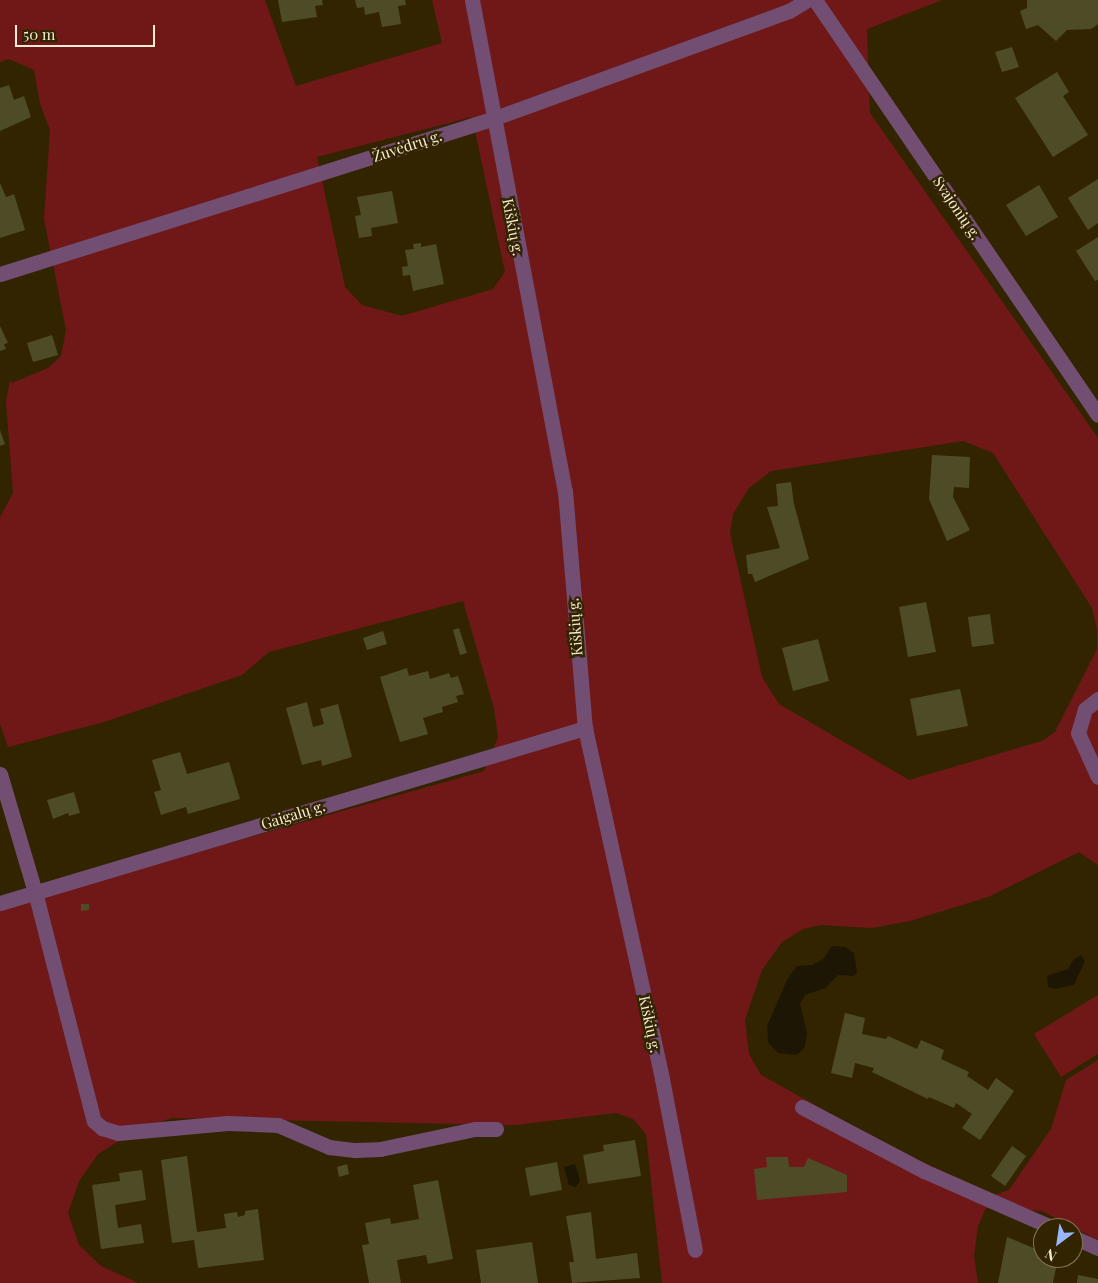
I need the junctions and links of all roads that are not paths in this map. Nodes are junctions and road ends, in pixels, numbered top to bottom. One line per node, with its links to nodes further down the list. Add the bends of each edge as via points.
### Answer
1 (472, 0): 4 (street, Kiškių g.)
2 (807, 0): 4 (street, Žuvėdrų g., via 789,11)
3 (815, 0): 6 (street, Svajonių g.)
4 (492, 119): 5 (street, Žuvėdrų g.); 8 (street, Kiškių g., via 565,491)
5 (0, 274)
6 (1098, 415)
7 (1098, 699): 10 (street, via 1085,708 1078,733)
8 (585, 728): 11 (street, Gaigalų g.); 18 (street, Kiškių g., via 662,1079)
9 (0, 774): 11 (street)
10 (1098, 777)
11 (35, 892): 12 (street, Gaigalų g.); 14 (street, via 94,1120 102,1128 118,1132 228,1123 278,1125 329,1147 355,1150 380,1150 475,1129)
12 (0, 902)
13 (802, 1108): 15 (street, via 924,1171)
14 (496, 1129)
15 (1033, 1219)
16 (1083, 1241): 17 (street)
17 (1098, 1248)
18 (695, 1250)

